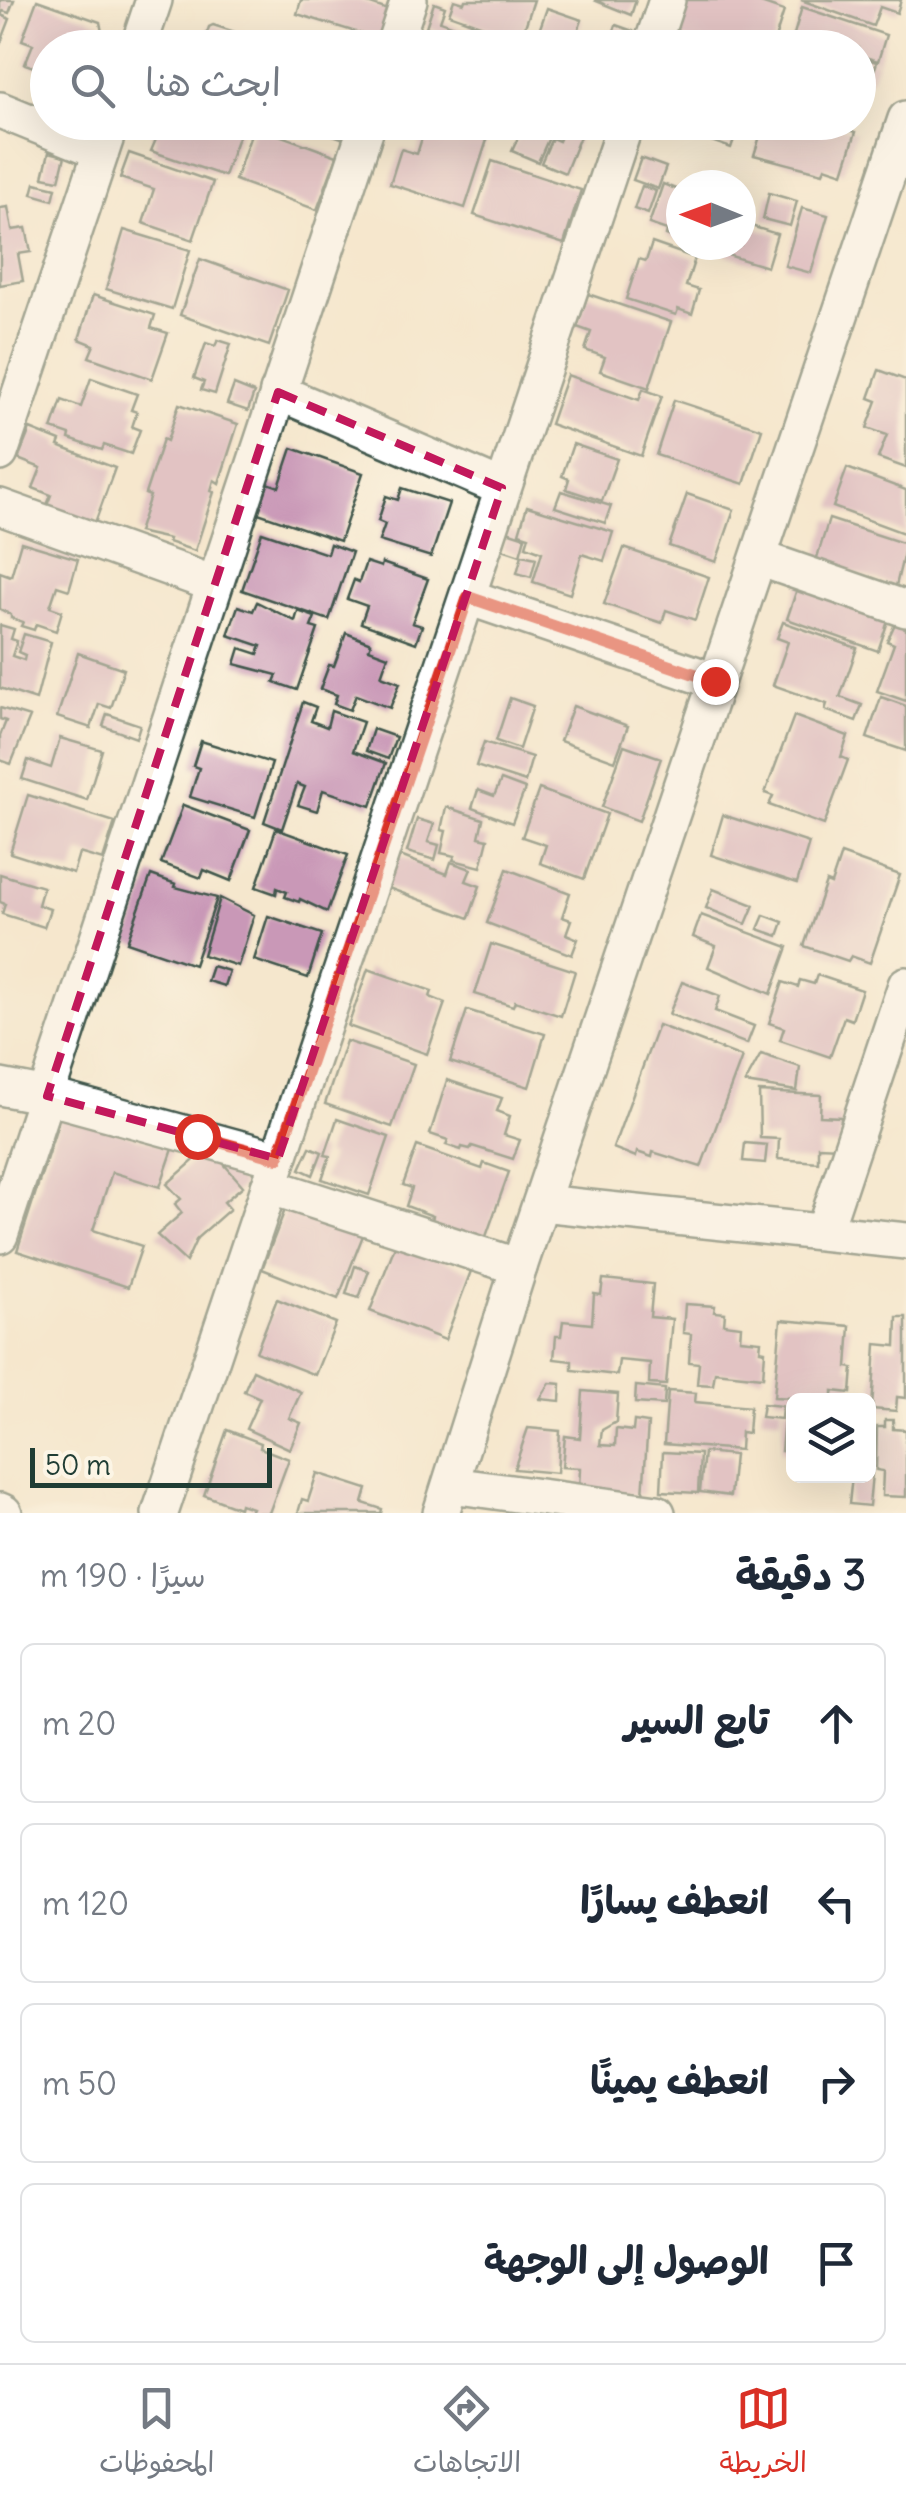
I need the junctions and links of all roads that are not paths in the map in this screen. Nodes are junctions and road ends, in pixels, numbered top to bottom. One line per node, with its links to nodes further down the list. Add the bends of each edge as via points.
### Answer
1 (154, 0): 4 (street)
2 (409, 0): 5 (street)
3 (667, 0): 6 (street)
4 (144, 30)
5 (399, 30)
6 (657, 30)
7 (0, 110): 8 (street)
8 (30, 118)
9 (906, 119): 17 (street)
10 (105, 140): 14 (street)
11 (362, 140): 13 (street)
12 (620, 140): 15 (street)
13 (278, 392): 15 (street); 18 (street)
14 (0, 453)
15 (502, 488): 19 (street)
16 (0, 507): 18 (street)
17 (758, 558): 20 (street); 21 (street)
18 (214, 584): 24 (street)
19 (468, 597): 21 (street); 25 (street)
20 (906, 609)
21 (715, 681): 26 (street)
22 (906, 985): 27 (street)
23 (0, 1086): 24 (street)
24 (47, 1096): 25 (street); 28 (street)
25 (274, 1172): 30 (street); 32 (street)
26 (541, 1203): 27 (street); 30 (street)
27 (824, 1231): 29 (street)
28 (0, 1235)
29 (906, 1241)
30 (518, 1267): 31 (street)
31 (446, 1499): 33 (street)
32 (160, 1513)
33 (657, 1513)

